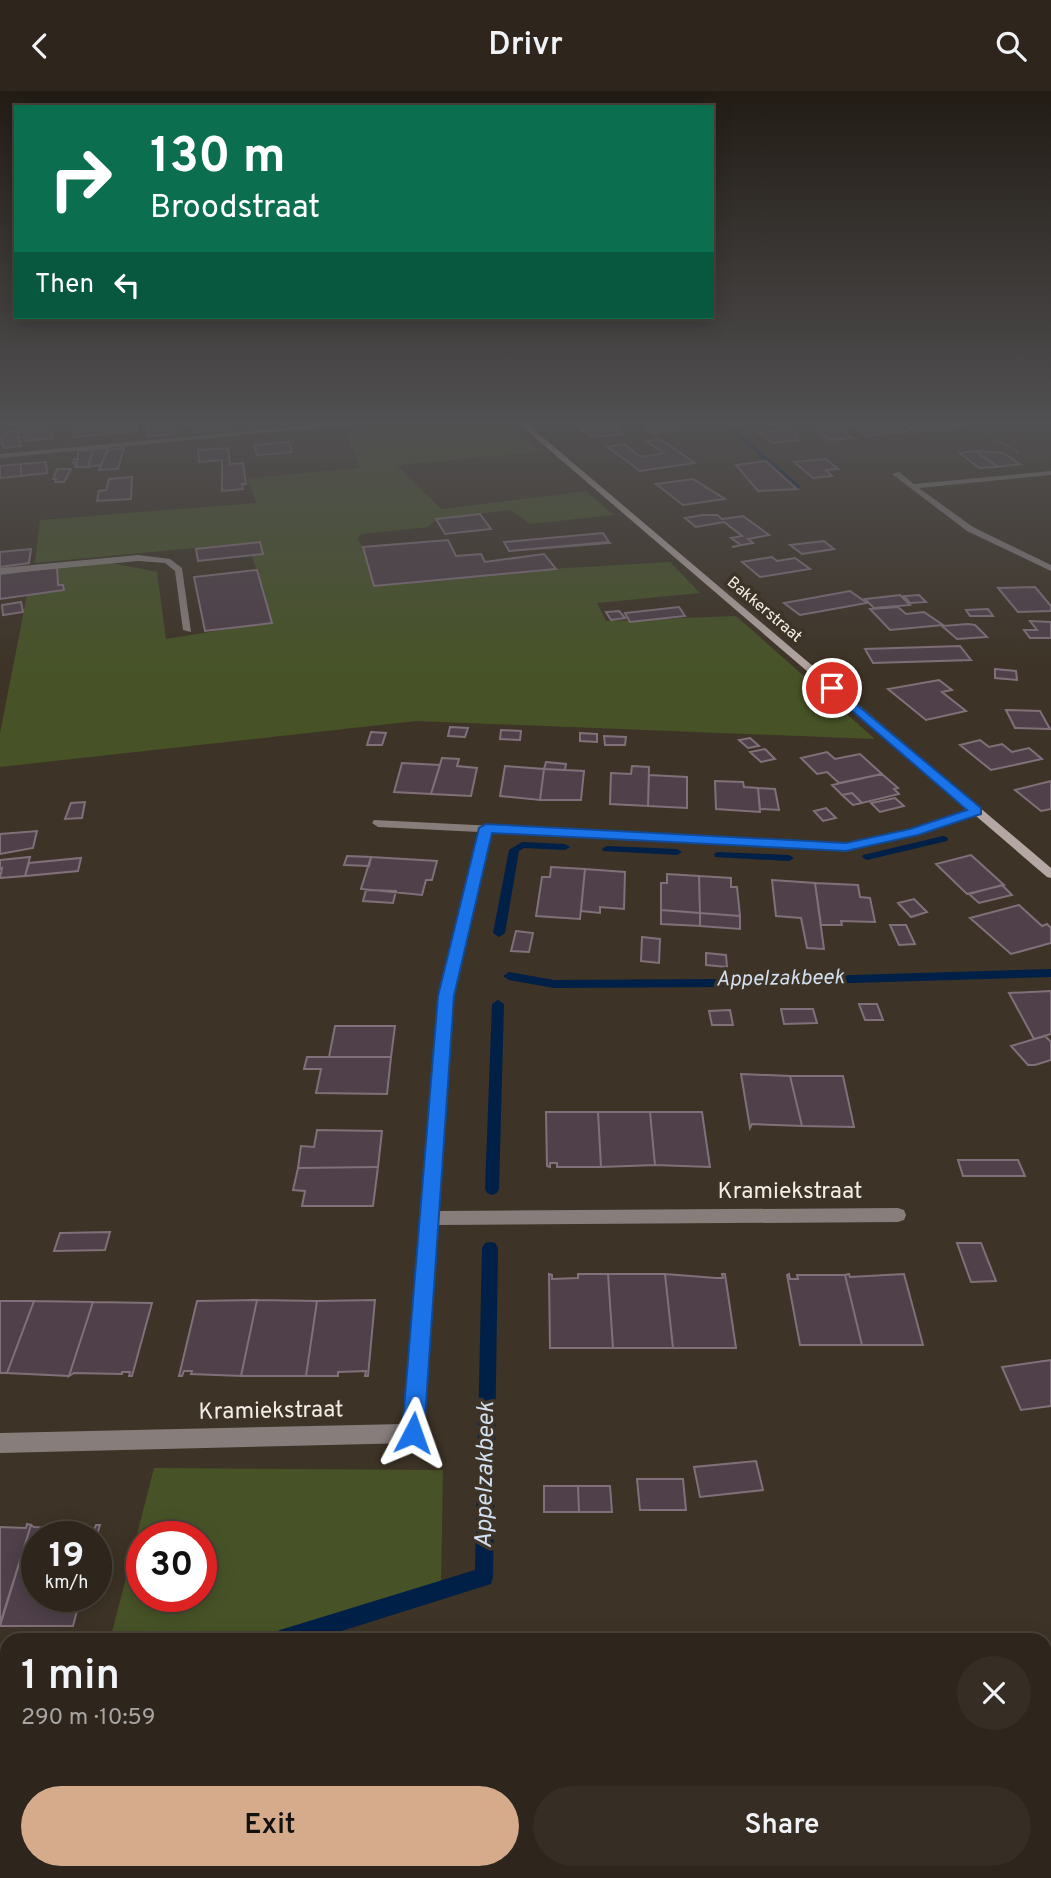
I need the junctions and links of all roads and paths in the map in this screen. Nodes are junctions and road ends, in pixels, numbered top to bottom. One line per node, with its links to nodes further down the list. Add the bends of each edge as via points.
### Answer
1 (620, 506): 6 (street, Bakkerstraat)
2 (940, 506): 3 (street, via 970,529)
3 (1051, 568)
4 (0, 571): 5 (street, via 138,558 167,561 179,570)
5 (188, 630)
6 (977, 811): 8 (street, via 846,847); 9 (street, Bakkerstraat)
7 (378, 823): 8 (street)
8 (486, 828): 11 (street, Kramiekstraat, via 446,996)
9 (1051, 874)
10 (898, 1216): 11 (street, Kramiekstraat)
11 (429, 1219): 12 (street, Kramiekstraat, via 413,1433)
12 (0, 1443)

